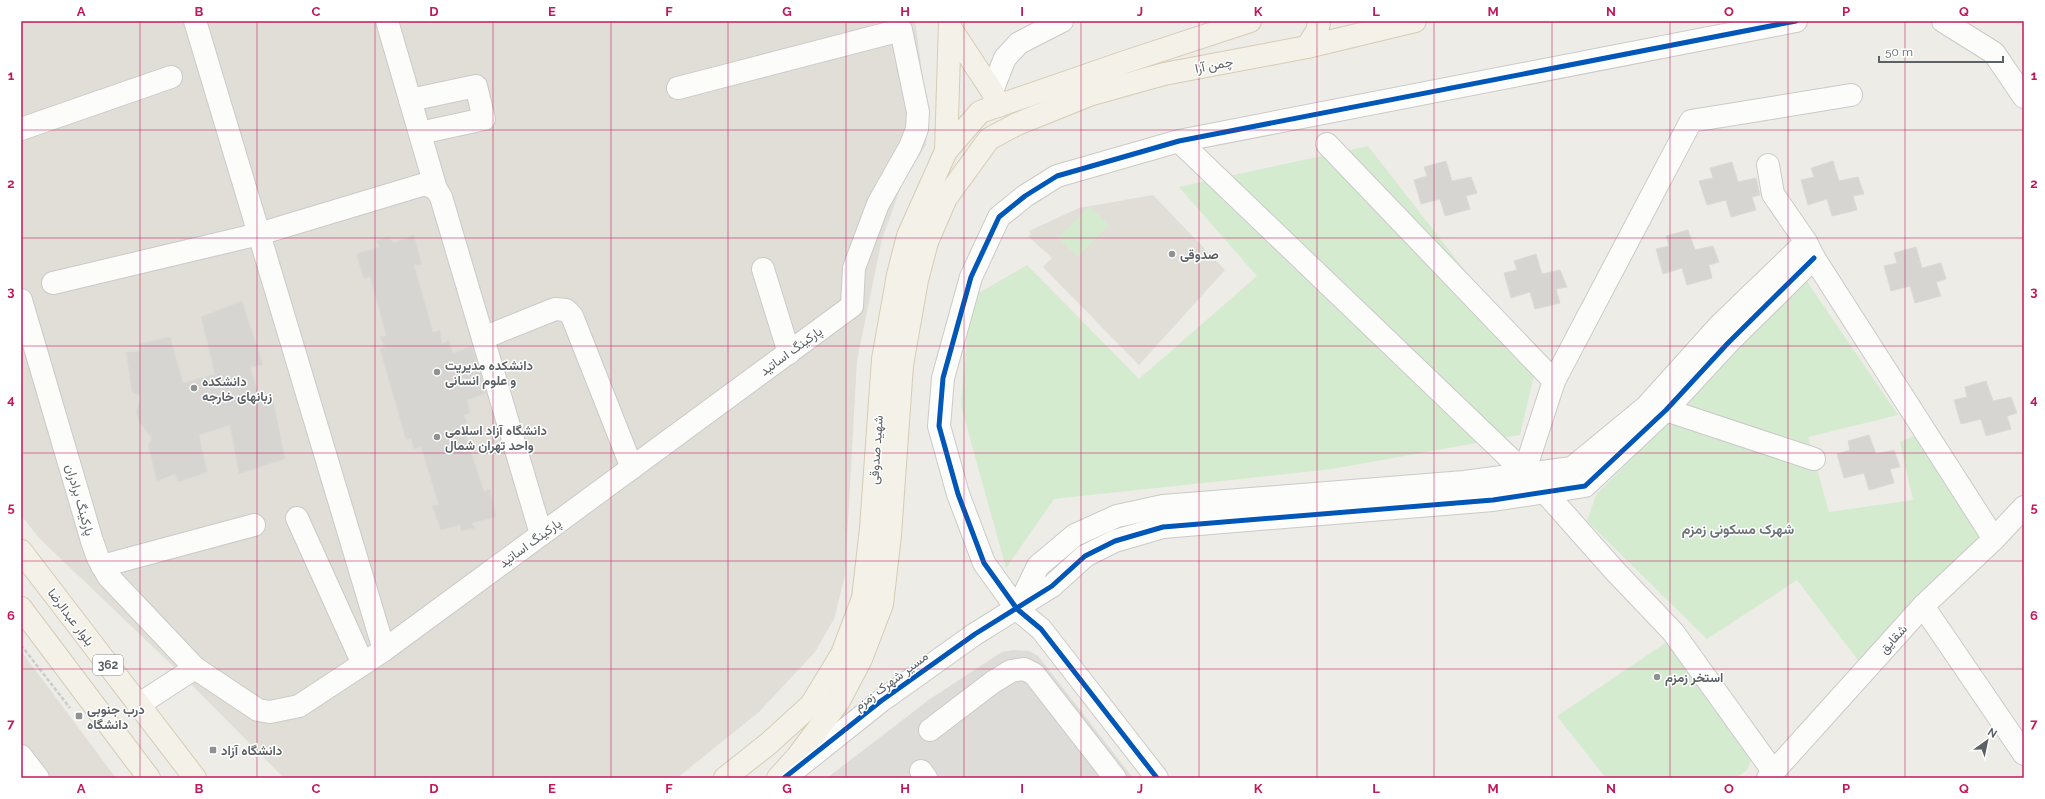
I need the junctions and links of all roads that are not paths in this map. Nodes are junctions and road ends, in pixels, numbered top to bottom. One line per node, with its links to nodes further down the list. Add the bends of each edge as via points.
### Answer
1 (195, 21): 26 (street)
2 (387, 21): 17 (street)
3 (1062, 21): 16 (street, via 1019,42 1005,58)
4 (1250, 21): 16 (main road, via 1125,62)
5 (1318, 21): 11 (main road, via 1317,31)
6 (1415, 21): 9 (main road, چمن آرا)
7 (1796, 21): 21 (street)
8 (1943, 21): 15 (street, via 1994,53)
9 (1379, 24): 11 (main road, چمن آرا)
10 (950, 25): 16 (main road); 23 (main road)
11 (1307, 47): 18 (main road, چمن آرا, via 1164,74 1090,95)
12 (171, 77): 19 (street)
13 (678, 88): 32 (street, پارکینگ اساتید, via 902,30 918,112 917,129 910,147 878,204 854,268 852,306)
14 (1851, 95): 33 (street, via 1690,121)
15 (2024, 97)
16 (995, 98): 23 (main road, شهید صدوقی)
17 (410, 100): 20 (street); 20 (street, via 476,86 484,119)
18 (1017, 124): 52 (main road, شهید صدوقی, via 989,139 966,168 946,198 927,242 917,280 902,365 890,535 882,604 861,659)
19 (21, 129)
20 (420, 133): 25 (street)
21 (1179, 141): 37 (street); 48 (street, via 1057,176 1025,196 999,217 971,276 944,378 939,426 958,494 984,563)
22 (1327, 144): 33 (street)
23 (946, 151): 62 (main road, شهید صدوقی, via 908,236 897,282 883,359 871,529 863,598 842,654 811,704 768,744)
24 (1768, 165): 27 (street, via 1773,194)
25 (436, 189): 26 (street, via 425,184); 31 (street, via 441,197)
26 (259, 234): 29 (street); 49 (street)
27 (1810, 250): 34 (street, via 1723,335); 43 (street)
28 (762, 269): 32 (street)
29 (53, 283)
30 (21, 300): 45 (street, پارکینگ برادران, via 92,541)
31 (483, 338): 36 (street, via 554,309 566,310 572,316); 42 (street)
32 (789, 353): 36 (street, پارکینگ اساتید)
33 (1554, 380): 37 (street)
34 (1656, 409): 35 (street); 37 (street, via 1572,468); 38 (street, مسیر شهرک زمزم, via 1585,486)
35 (1814, 459)
36 (632, 468): 42 (street, پارکینگ اساتید)
37 (1524, 473): 38 (street); 48 (street, via 1464,482 1163,506 1117,516 1075,535 1038,566)
38 (1544, 491): 48 (street, مسیر شهرک زمزم, via 1493,500 1163,527 1115,541 1085,556 1052,586); 58 (street, via 1673,632)
39 (2024, 507): 43 (street, شقایق)
40 (297, 518): 50 (street)
41 (254, 525): 45 (street)
42 (541, 534): 49 (street, پارکینگ اساتید)
43 (1994, 539): 46 (street, شقایق)
44 (21, 551): 53 (main road, بلوار عبدالرضا / 362)
45 (102, 566): 51 (street, پارکینگ برادران, via 108,576)
46 (1923, 606): 56 (street); 58 (street, شقایق)
47 (21, 608): 60 (main road, 362)
48 (1017, 609): 54 (street, مسیر شهرک زمزم, via 975,634 881,701); 66 (street, via 1041,629)
49 (384, 650): 50 (street, پارکینگ اساتید)
50 (363, 664): 51 (street, پارکینگ اساتید, via 299,706 270,712 258,710)
51 (195, 668): 53 (street)
52 (839, 701): 54 (street, via 838,715); 63 (main road, شهید صدوقی)
53 (138, 705): 61 (main road, بلوار عبدالرضا / 362)
54 (854, 724): 64 (street, مسیر شهرک زمزم)
55 (930, 730): 65 (street, via 993,682 1011,671 1024,669 1034,674)
56 (2024, 754)
57 (21, 756): 59 (street)
58 (1770, 775)
59 (38, 778)
60 (148, 778)
61 (195, 778)
62 (725, 778)
63 (778, 778)
64 (784, 778)
65 (1115, 778)
66 (1156, 778)

